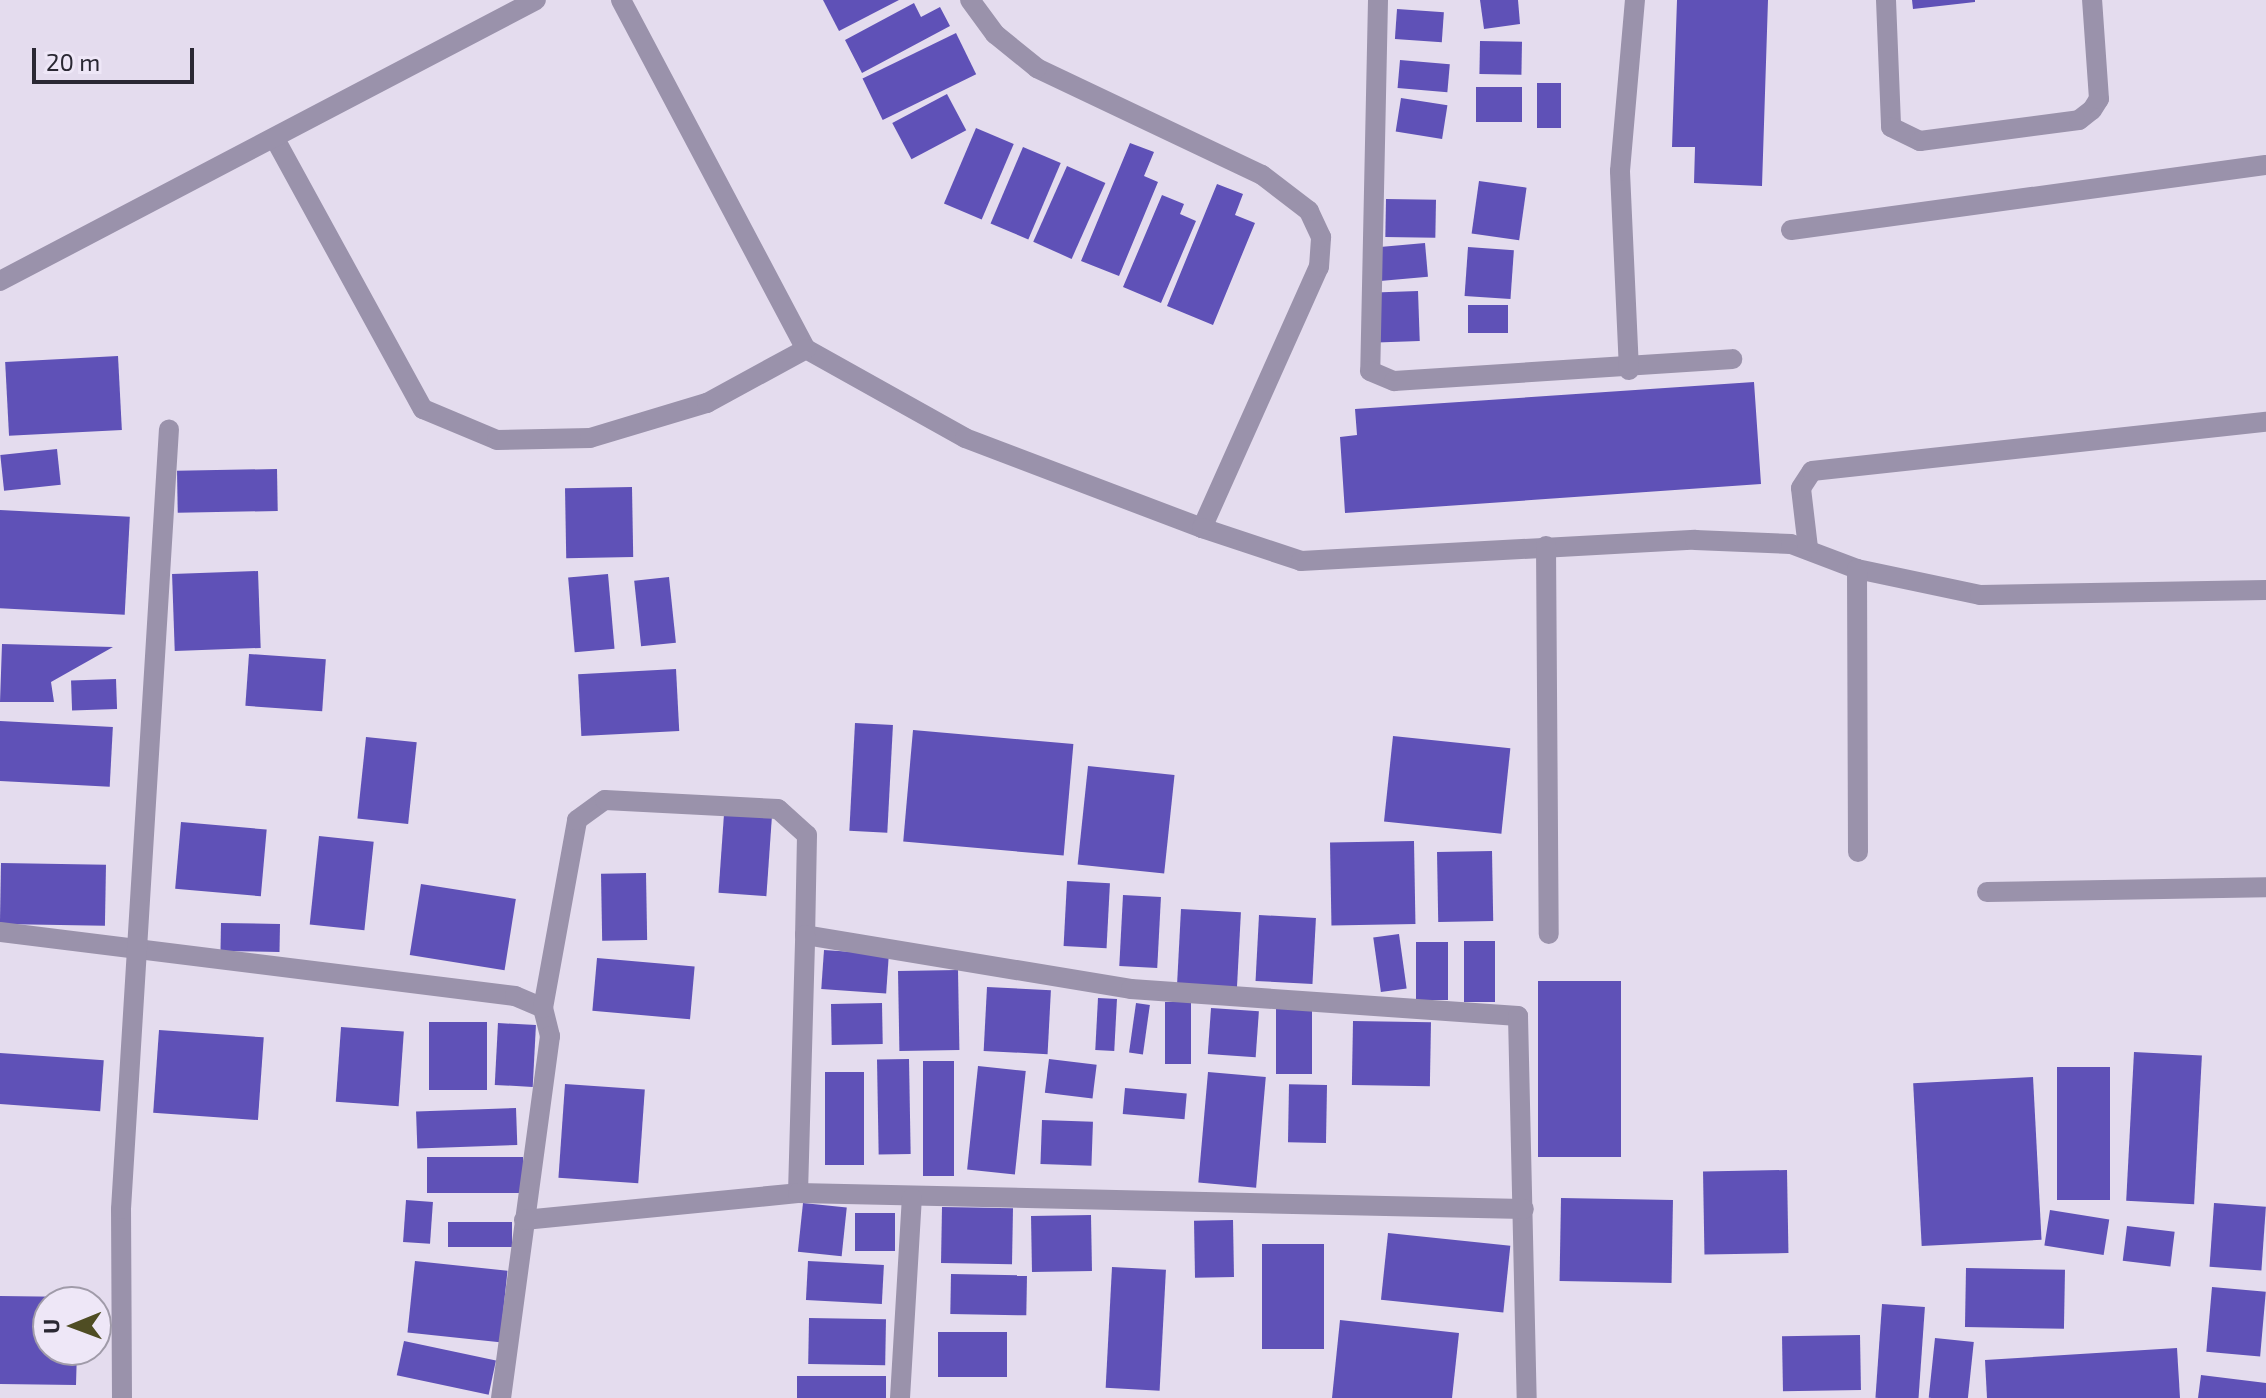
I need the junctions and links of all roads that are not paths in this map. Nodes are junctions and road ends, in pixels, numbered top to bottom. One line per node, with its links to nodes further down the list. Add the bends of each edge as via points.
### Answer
1 (536, 0): 8 (street)
2 (621, 0): 12 (street)
3 (970, 0): 17 (street, via 995,34 1037,68 1262,175 1309,211 1321,237 1319,267)
4 (1378, 0): 14 (street, via 1370,371 1394,381)
5 (1635, 0): 14 (street, via 1620,171)
6 (1886, 0): 7 (street, via 1891,127 1920,141 2079,120 2092,110 2099,99)
7 (2092, 0)
8 (275, 139): 11 (street); 12 (street, via 423,409 497,440 590,438 707,403)
9 (2266, 165): 10 (street)
10 (1791, 230)
11 (0, 281)
12 (806, 349): 17 (street, via 965,438)
13 (1732, 359): 14 (street)
14 (1629, 370)
15 (2266, 422): 19 (street, via 1812,471 1801,488)
16 (169, 429): 28 (street, via 162,632)
17 (1202, 528): 18 (street, via 1301,561 1370,562)
18 (1546, 546): 19 (street, via 1695,540); 26 (street)
19 (1808, 548): 20 (street)
20 (1857, 569): 21 (street, via 1980,595); 22 (street)
21 (2266, 590)
22 (1858, 852)
23 (2266, 887): 24 (street)
24 (1987, 892)
25 (0, 932): 28 (street)
26 (1549, 934)
27 (805, 935): 29 (street, via 807,835 778,809 605,800 577,820); 30 (street); 32 (street, via 1131,989 1518,1016)
28 (134, 953): 29 (street, via 515,996); 34 (street, via 121,1209)
29 (543, 1008): 33 (street, via 550,1036)
30 (798, 1193): 31 (street); 33 (street)
31 (912, 1198): 32 (street); 36 (street)
32 (1524, 1209): 37 (street)
33 (524, 1220): 35 (street)
34 (122, 1398)
35 (501, 1398)
36 (900, 1398)
37 (1527, 1398)

